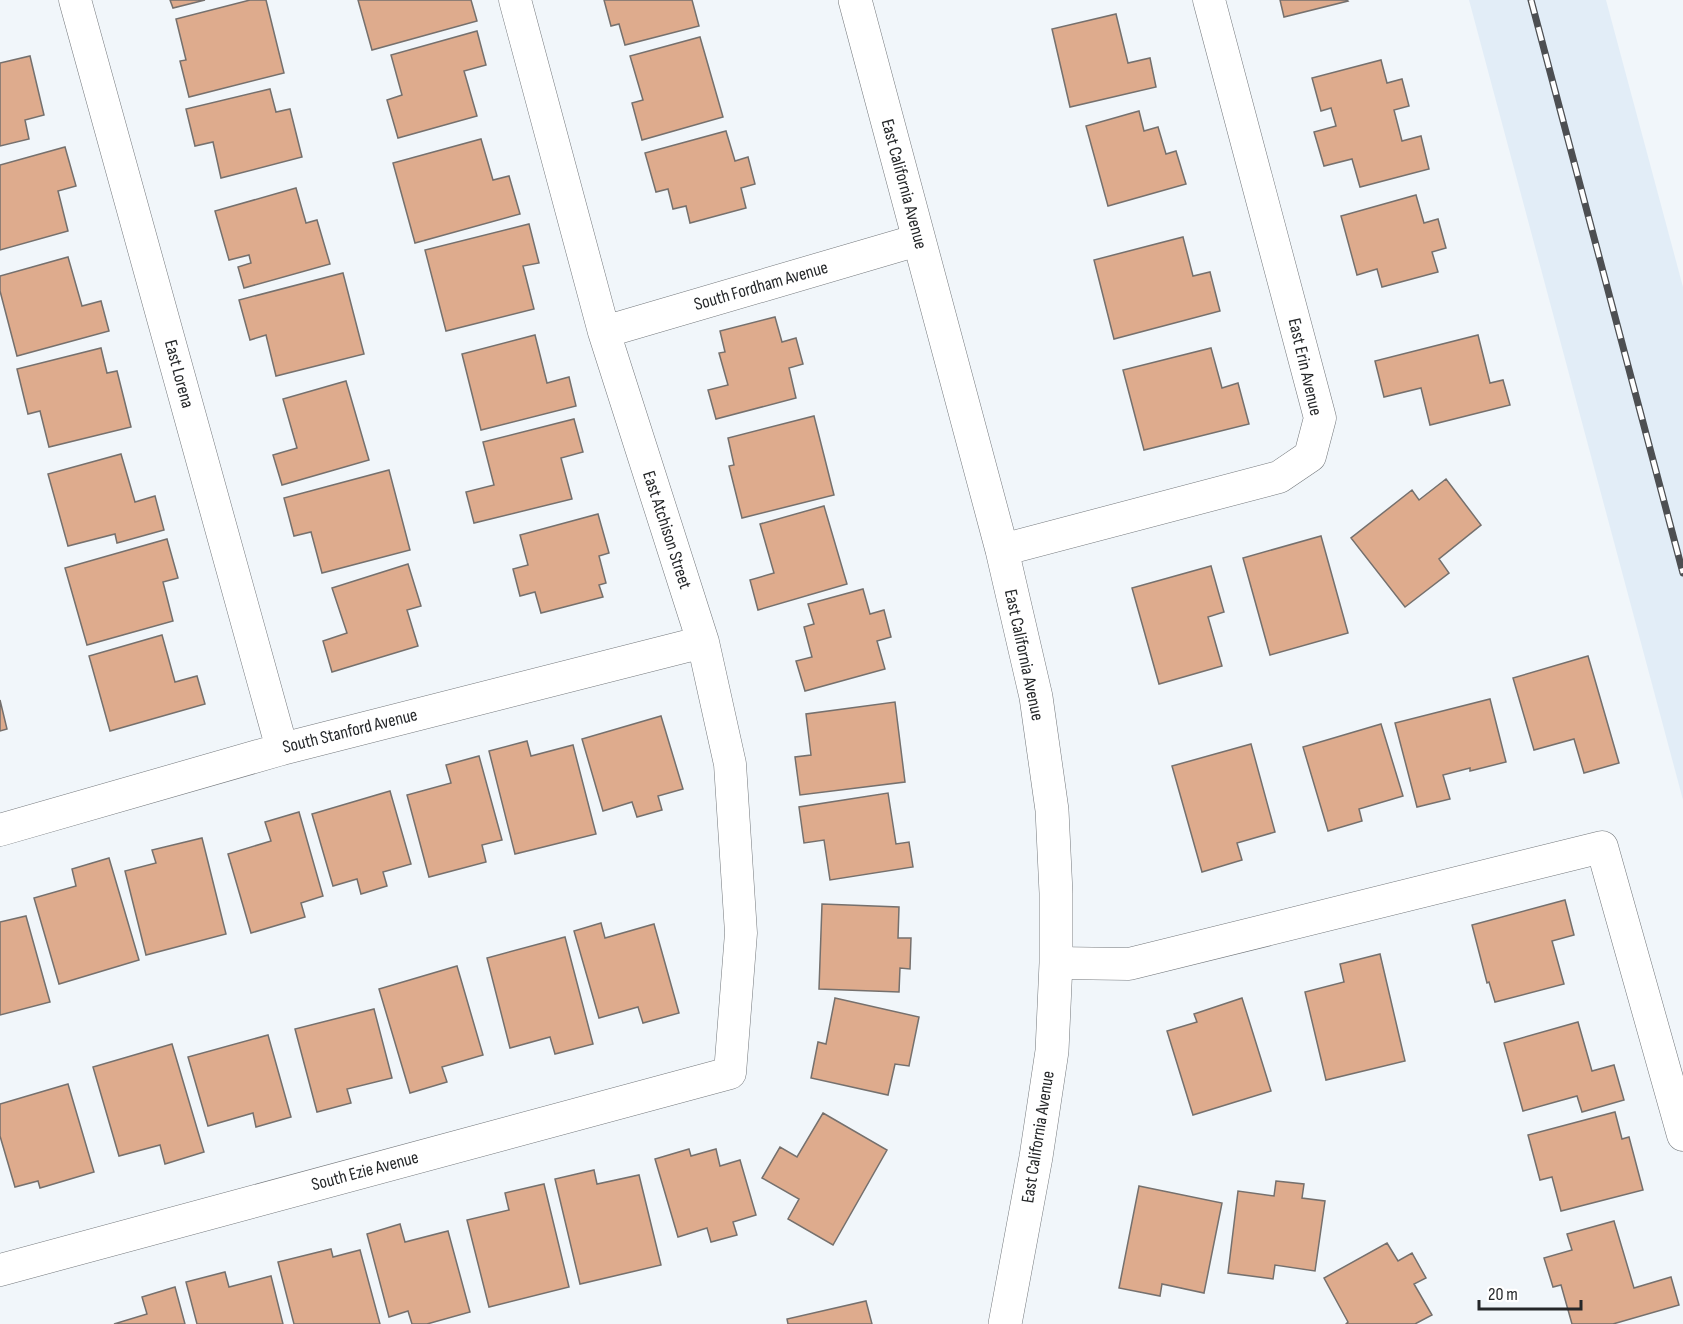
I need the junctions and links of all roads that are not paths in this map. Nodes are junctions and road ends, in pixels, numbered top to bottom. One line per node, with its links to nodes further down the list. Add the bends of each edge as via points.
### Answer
1 (75, 0): 9 (street, East Lorena)
2 (515, 0): 6 (street, East Atchison Street)
3 (855, 0): 5 (street, East California Avenue)
4 (1209, 0): 7 (street, East Erin Avenue, via 1320,418 1310,456 1279,477)
5 (918, 240): 6 (street, South Fordham Avenue); 7 (street, East California Avenue)
6 (604, 332): 8 (street, East Atchison Street)
7 (1002, 550): 11 (street, East California Avenue, via 1036,697 1052,810)
8 (703, 642): 9 (street, South Stanford Avenue); 12 (street, East Atchison Street, via 730,764 741,933)
9 (282, 748): 10 (street, South Stanford Avenue)
10 (0, 830)
11 (1056, 963): 13 (street, via 1130,964 1602,847); 15 (street, East California Avenue, via 1052,1051)
12 (730, 1073): 14 (street, South Ezie Avenue)
13 (1683, 1135)
14 (0, 1270)
15 (1005, 1324)

